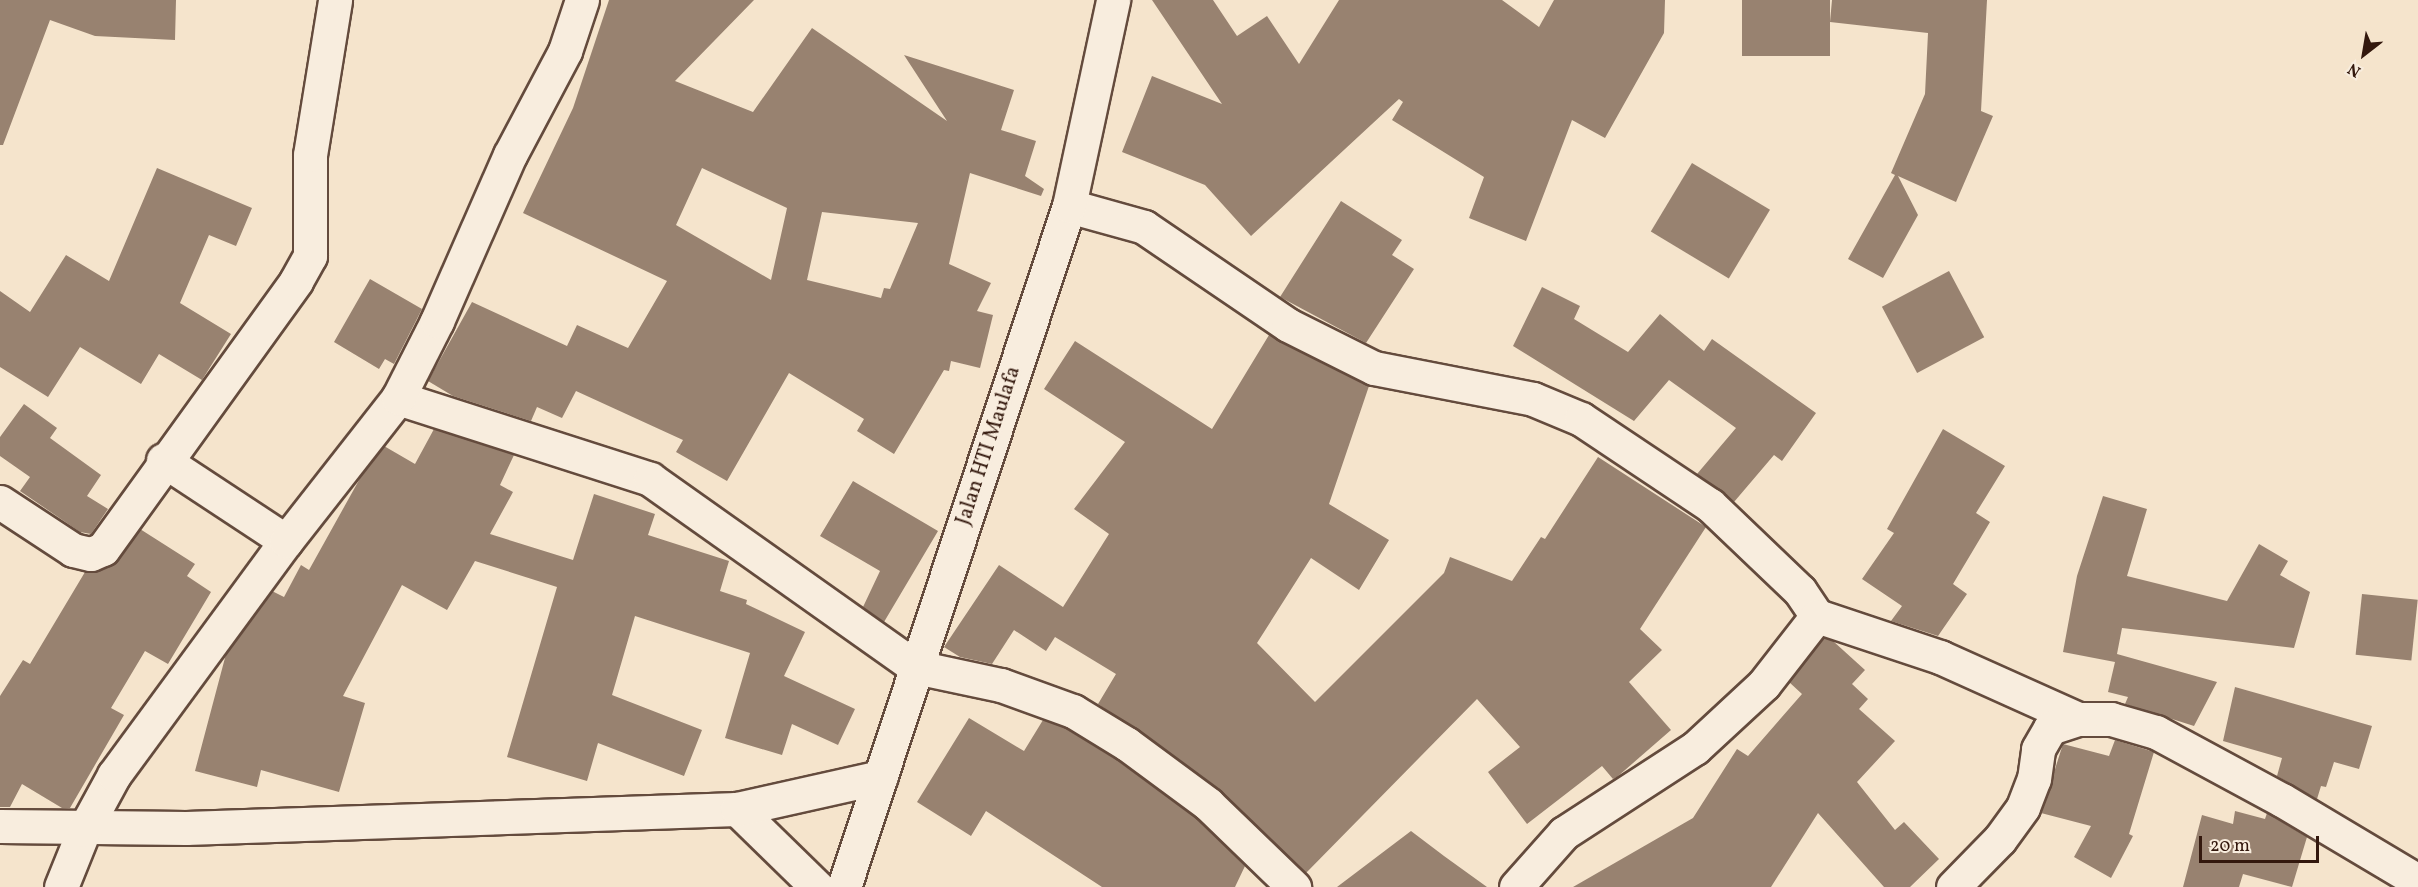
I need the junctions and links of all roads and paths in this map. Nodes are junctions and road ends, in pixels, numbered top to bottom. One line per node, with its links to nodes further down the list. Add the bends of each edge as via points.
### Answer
1 (335, 0): 6 (street, via 310,155 310,256 226,382)
2 (582, 0): 5 (street, via 565,51 510,155 437,321)
3 (1113, 0): 4 (street, Jalan HTI Maulafa)
4 (1068, 206): 9 (street, via 1144,227 1288,325 1374,368 1533,399 1581,420 1710,505 1800,591); 10 (street, Jalan HTI Maulafa)
5 (398, 398): 8 (street); 10 (street, via 650,478)
6 (164, 460): 7 (street, via 103,549 91,554 73,550); 8 (street)
7 (0, 501)
8 (285, 541): 15 (street, via 114,775)
9 (1816, 616): 11 (street, via 1940,657); 21 (street, via 1764,684 1695,748 1564,833)
10 (916, 667): 12 (street, Jalan HTI Maulafa); 20 (street, via 1001,685 1073,711 1127,744 1208,804)
11 (2078, 719): 16 (street, via 2111,720 2156,732 2282,800); 22 (street, via 2050,728 2038,749 2034,779 2023,807 2000,839)
12 (880, 777): 13 (street); 19 (street, Jalan HTI Maulafa)
13 (737, 809): 15 (street); 18 (street)
14 (0, 826): 15 (street)
15 (84, 830): 17 (street)
16 (2418, 881)
17 (61, 887)
18 (817, 887)
19 (844, 887)
20 (1294, 887)
21 (1516, 887)
22 (1953, 887)

